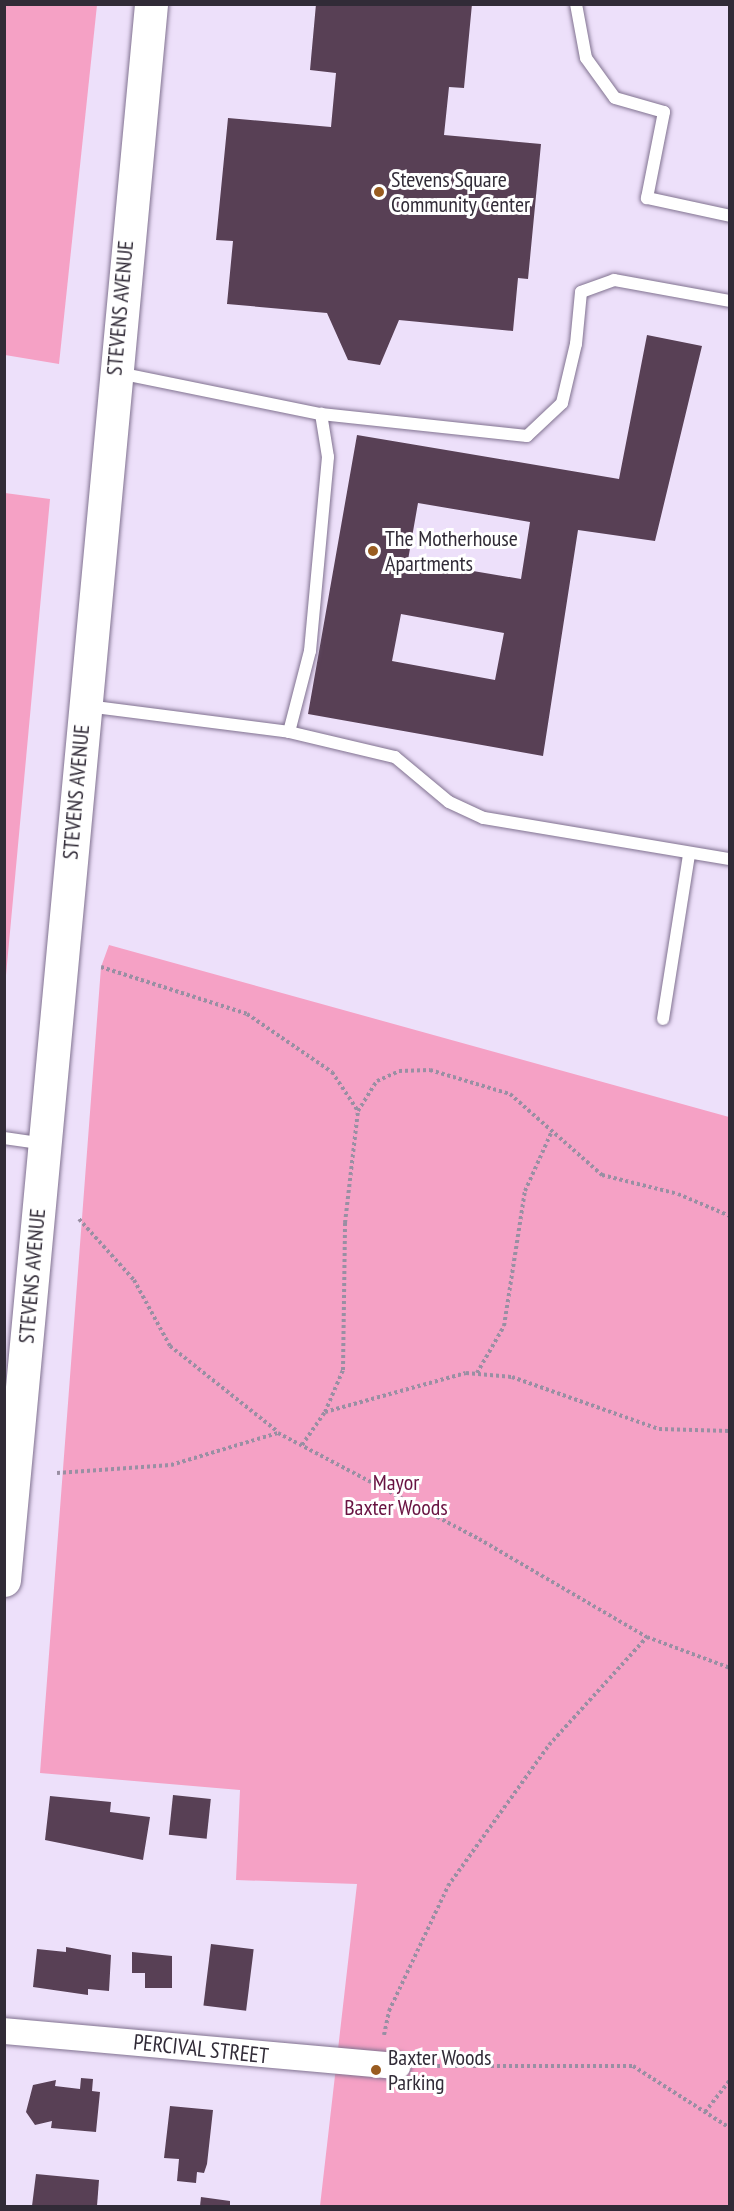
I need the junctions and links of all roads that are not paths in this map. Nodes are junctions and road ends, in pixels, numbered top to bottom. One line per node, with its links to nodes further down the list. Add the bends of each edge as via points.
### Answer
1 (152, 4): 5 (main road, STEVENS AVENUE)
2 (576, 4): 3 (lane, via 586,58 615,98 664,112 646,198)
3 (729, 216)
4 (729, 301): 6 (lane, via 614,280 581,292 562,403 527,436)
5 (114, 372): 6 (lane); 7 (main road, STEVENS AVENUE)
6 (321, 414): 8 (lane, via 328,457 310,651)
7 (84, 705): 8 (lane); 13 (main road, STEVENS AVENUE)
8 (289, 732): 9 (lane, via 395,757 449,802 484,818)
9 (689, 855): 10 (lane); 11 (lane)
10 (729, 859)
11 (663, 1019)
12 (4, 1138): 13 (lane)
13 (45, 1144): 14 (main road, STEVENS AVENUE)
14 (13, 1381): 15 (main road, STEVENS AVENUE)
15 (4, 1580)
16 (4, 2031): 17 (street, PERCIVAL STREET)
17 (388, 2066)

